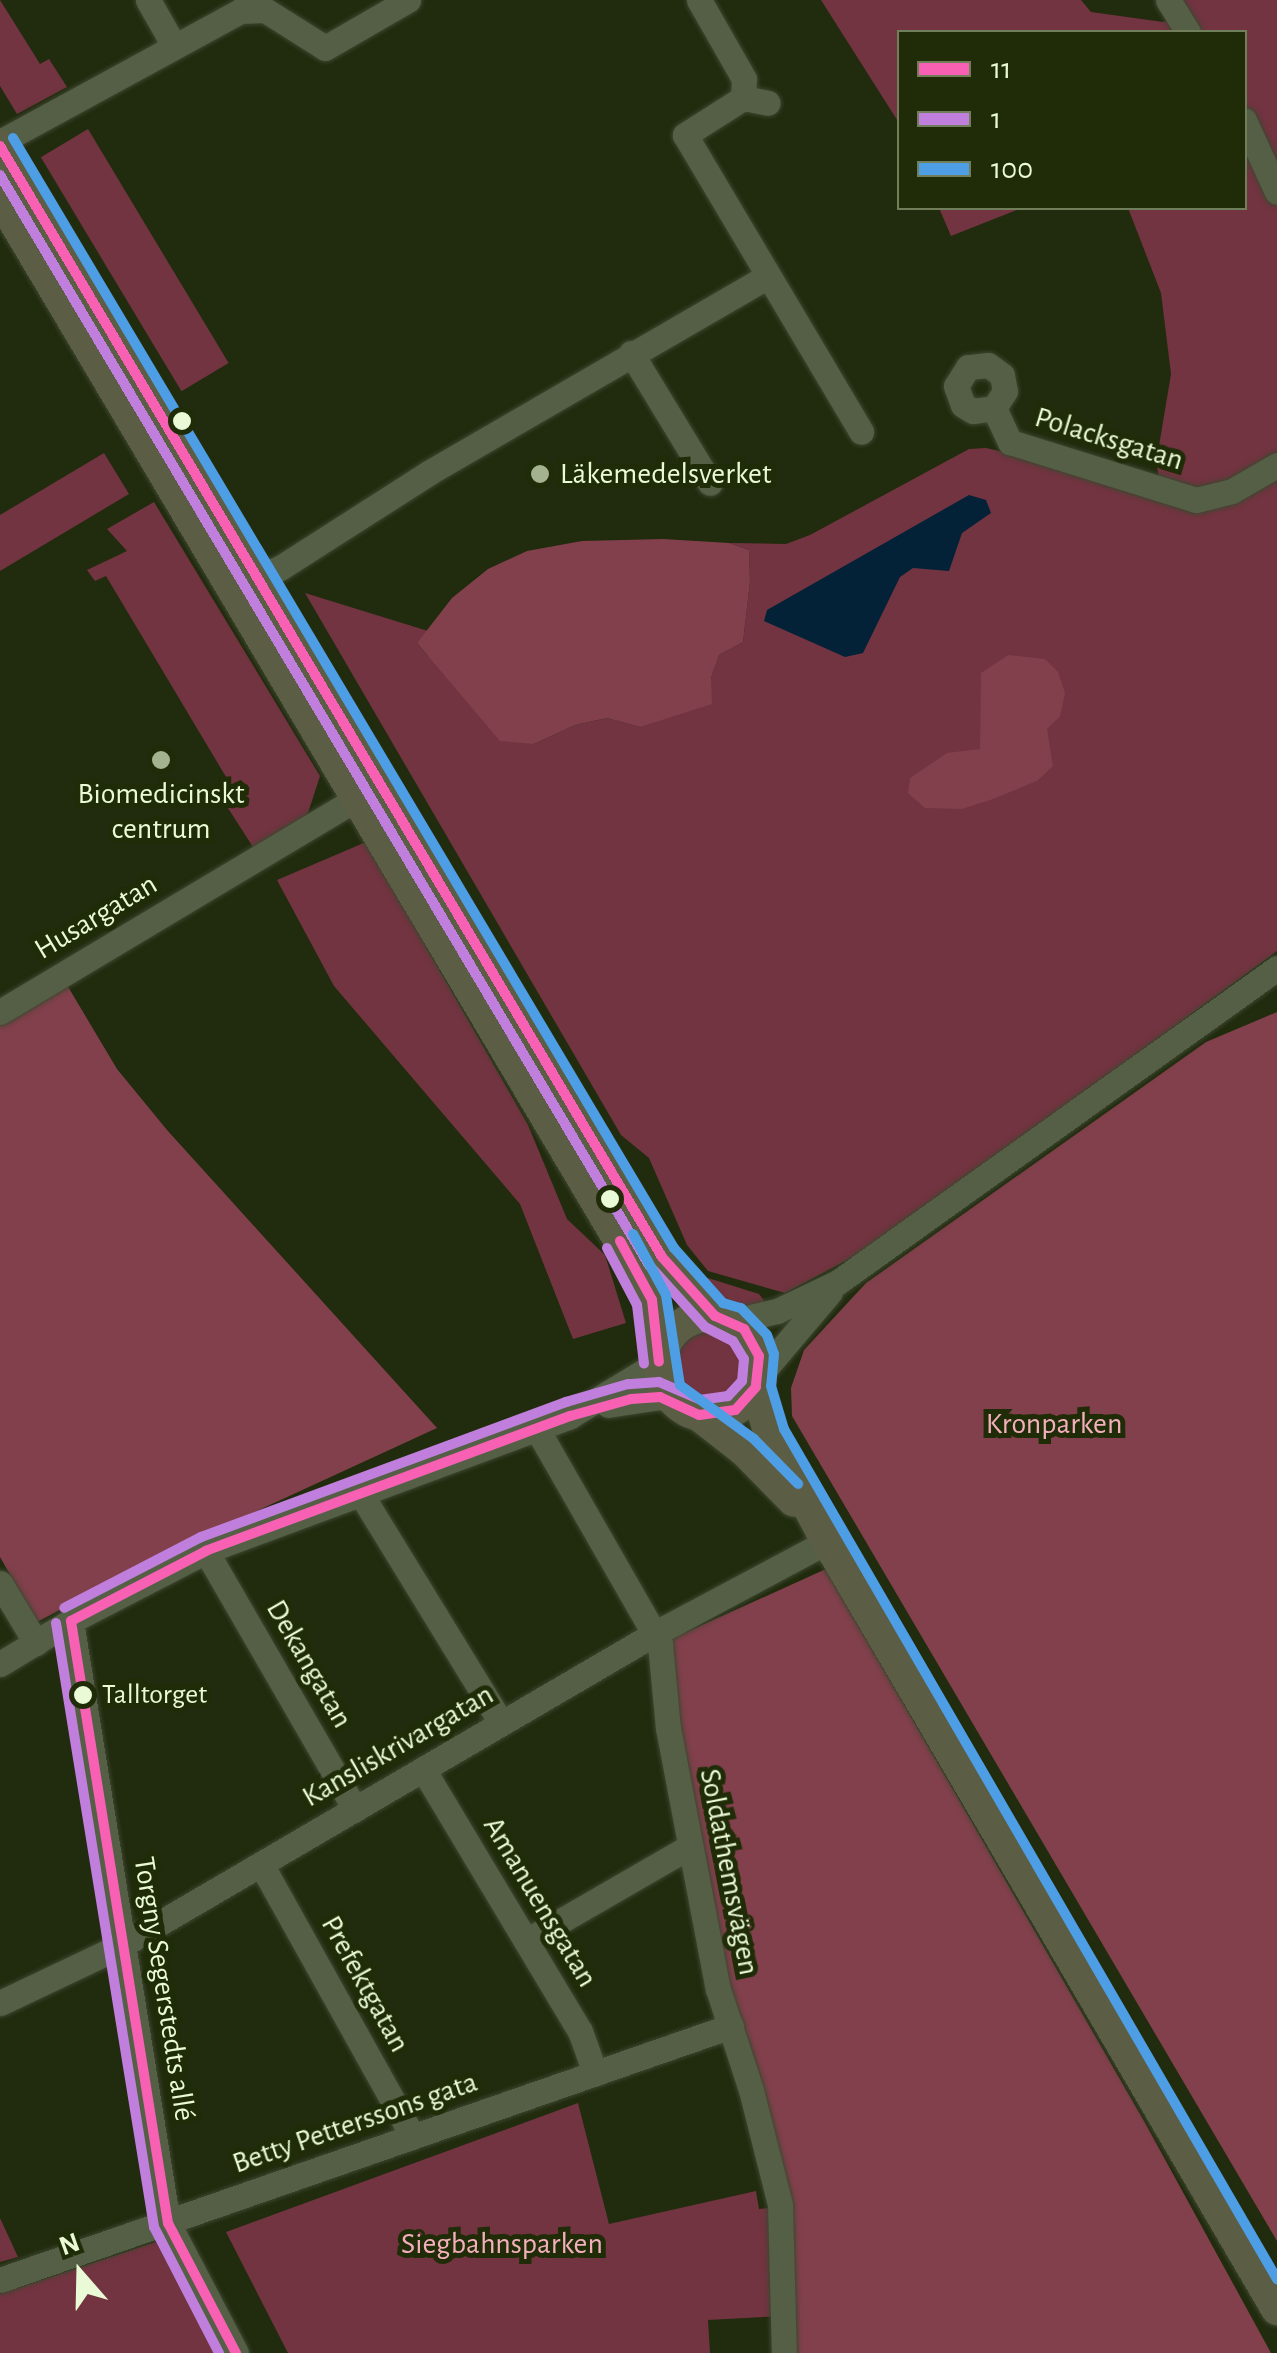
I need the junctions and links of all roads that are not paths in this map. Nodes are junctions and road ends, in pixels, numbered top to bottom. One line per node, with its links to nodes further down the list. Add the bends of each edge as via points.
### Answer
1 (148, 0): 6 (street)
2 (408, 0): 6 (street, via 324,48 264,10 240,11)
3 (699, 0): 11 (street, via 756,100 686,135)
4 (1168, 0): 5 (street)
5 (1187, 30)
6 (173, 44): 8 (street)
7 (1247, 127): 9 (street)
8 (0, 144): 17 (main road)
9 (1277, 192)
10 (0, 197): 17 (main road)
11 (766, 277): 12 (street); 14 (street)
12 (630, 354): 16 (street); 17 (street)
13 (994, 408): 15 (street, Polacksgatan, via 1010,442 1196,500 1232,492)
14 (860, 432)
15 (1277, 466)
16 (710, 483)
17 (244, 583): 18 (main road)
18 (369, 791): 20 (street, Husargatan); 22 (main road, via 662,1257); 23 (main road, via 637,1270 652,1300)
19 (1277, 968): 21 (street)
20 (0, 1012)
21 (838, 1282): 22 (street, via 777,1311); 24 (street)
22 (724, 1318): 23 (main road, via 683,1323); 24 (main road, via 754,1342)
23 (660, 1357): 25 (main road, via 661,1379); 26 (street)
24 (758, 1382): 25 (main road, via 735,1410 716,1416); 29 (main road, via 770,1434)
25 (686, 1408): 26 (street, via 660,1397); 29 (main road, via 744,1450)
26 (570, 1416): 27 (street)
27 (536, 1429): 28 (street); 33 (street, Soldathemsvägen, via 611,1543)
28 (359, 1491): 30 (street); 36 (street)
29 (825, 1535): 33 (street, Kansliskrivargatan); 49 (main road)
30 (206, 1552): 32 (street); 38 (street, Dekangatan)
31 (0, 1584): 34 (street)
32 (70, 1621): 34 (street); 42 (street, Torgny Segerstedts allé)
33 (654, 1634): 36 (street, Kansliskrivargatan); 39 (street, Soldathemsvägen)
34 (36, 1643): 35 (street)
35 (0, 1664)
36 (501, 1723): 37 (street, Kansliskrivargatan)
37 (422, 1769): 38 (street, Kansliskrivargatan); 41 (street, Amanuensgatan)
38 (355, 1809): 40 (street, Kansliskrivargatan)
39 (689, 1847): 41 (street); 44 (street, Soldathemsvägen)
40 (261, 1864): 42 (street, Kansliskrivargatan); 46 (street, Prefektgatan)
41 (526, 1942): 45 (street, Amanuensgatan, via 580,2031)
42 (124, 1944): 43 (street, Kansliskrivargatan); 47 (street, Torgny Segerstedts allé)
43 (0, 2004)
44 (731, 2026): 45 (street, Betty Petterssons gata); 51 (street, Soldathemsvägen, via 780,2204)
45 (595, 2073): 46 (street, Betty Petterssons gata)
46 (413, 2136): 47 (street, Betty Petterssons gata)
47 (168, 2223): 48 (street, Betty Petterssons gata); 50 (street, Torgny Segerstedts allé)
48 (0, 2280)
49 (1277, 2309)
50 (236, 2353)
51 (784, 2353)

